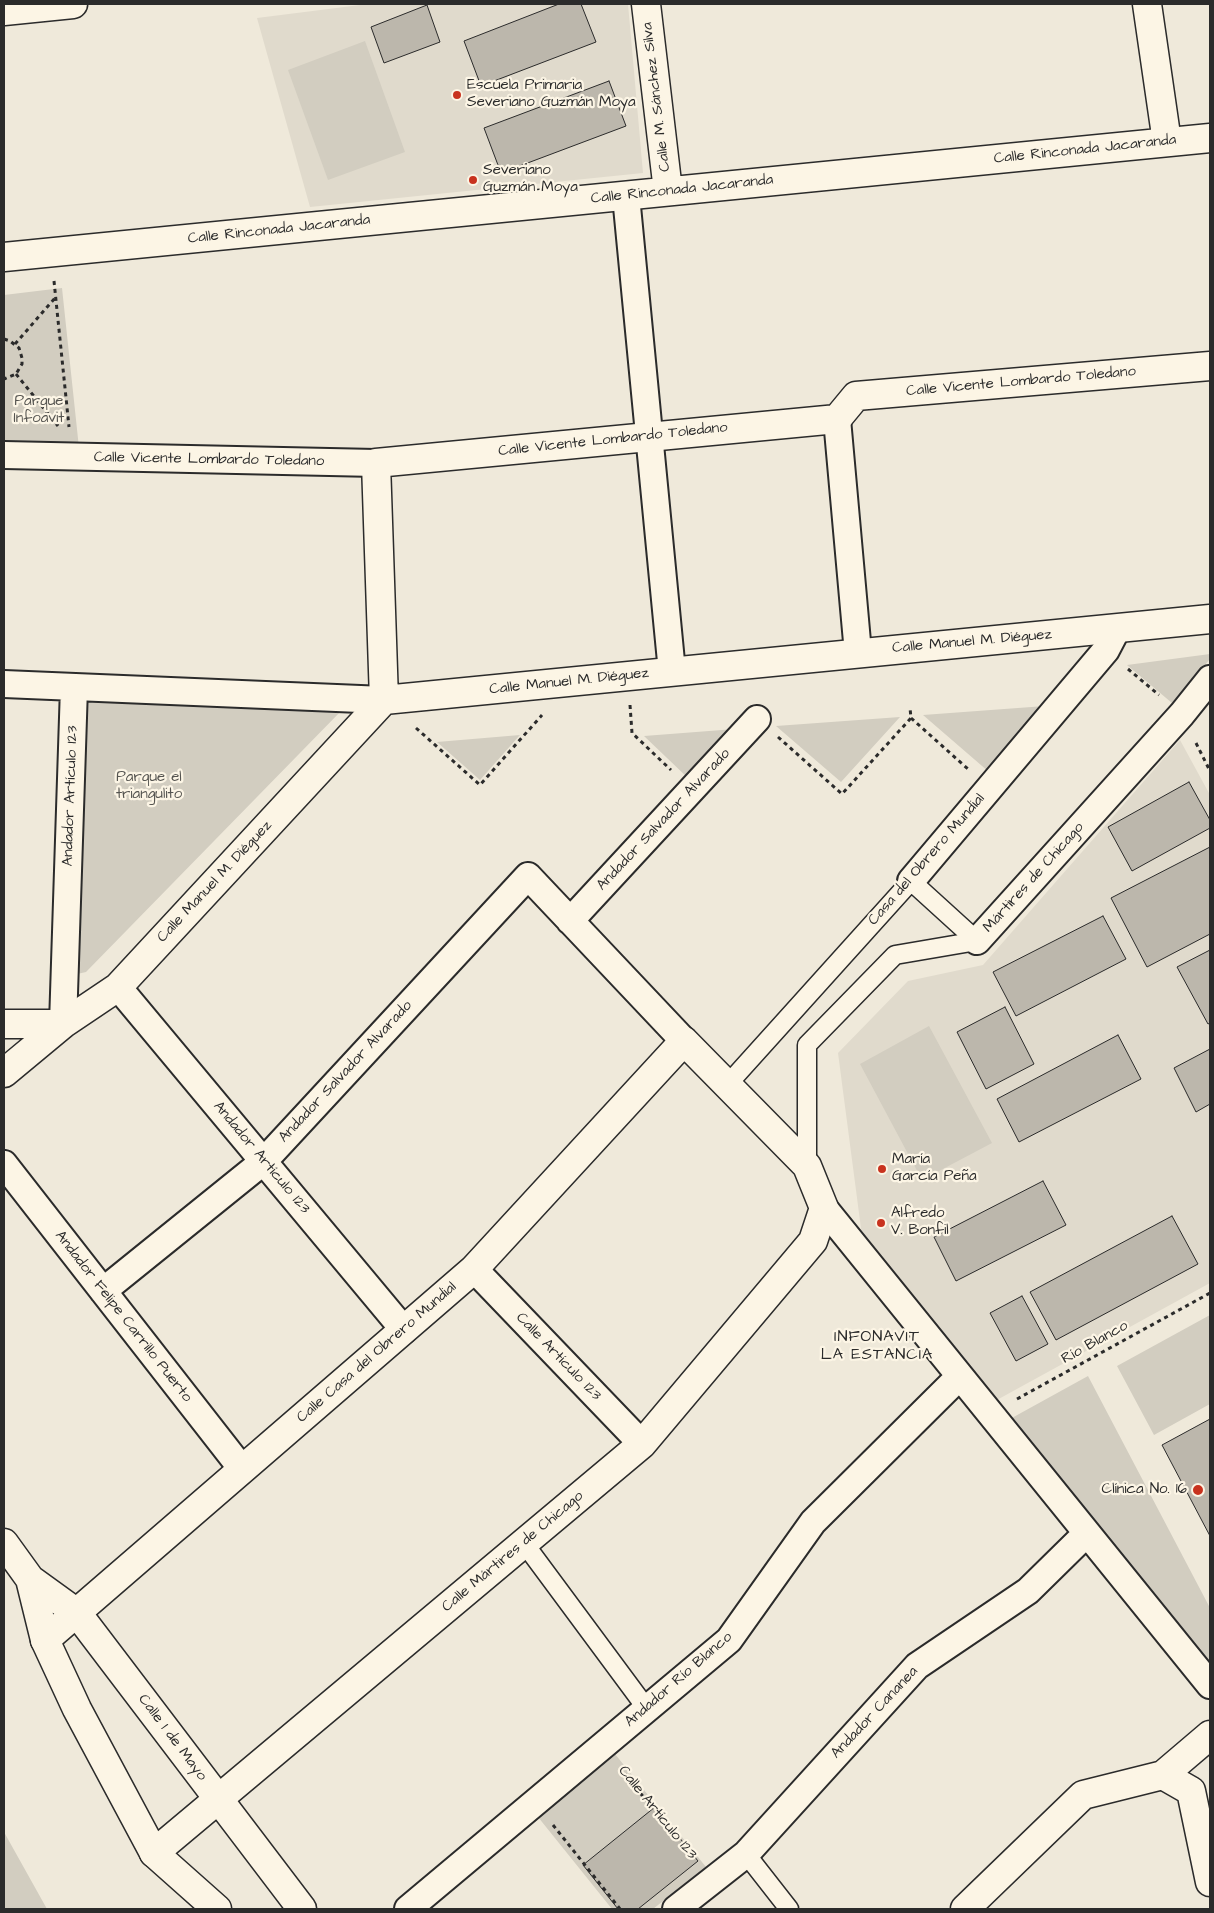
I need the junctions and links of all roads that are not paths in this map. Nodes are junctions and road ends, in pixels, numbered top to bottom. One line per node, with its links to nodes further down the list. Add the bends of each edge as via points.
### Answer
1 (73, 4): 4 (street)
2 (646, 4): 7 (street, Calle M. Sánchez Silva)
3 (1147, 4): 6 (street)
4 (4, 11)
5 (1210, 138): 6 (street, Calle Rinconada Jacaranda)
6 (1167, 142): 7 (street, Calle Rinconada Jacaranda)
7 (668, 191): 8 (street, Calle Rinconada Jacaranda)
8 (626, 196): 9 (street, Calle Rinconada Jacaranda); 12 (street)
9 (4, 257)
10 (1210, 366): 11 (street, Calle Vicente Lombardo Toledano, via 856,396)
11 (837, 418): 12 (street, Calle Vicente Lombardo Toledano); 17 (street)
12 (648, 436): 14 (street, Calle Vicente Lombardo Toledano); 18 (street)
13 (4, 455): 14 (street, Calle Vicente Lombardo Toledano, via 72,450)
14 (376, 463): 22 (street)
15 (1210, 619): 16 (street, Calle Manuel M. Diéguez)
16 (1112, 640): 17 (street, Calle Manuel M. Diéguez); 24 (street, Casa del Obrero Mundial)
17 (858, 654): 18 (street, Calle Manuel M. Diéguez)
18 (672, 672): 22 (street, Calle Manuel M. Diéguez)
19 (1210, 679): 26 (street, Mártires de Chicago)
20 (4, 684): 21 (street)
21 (74, 687): 22 (street); 29 (street, Andador Artículo 123)
22 (384, 700): 27 (street, Calle Manuel M. Diéguez)
23 (757, 718): 25 (street, Andador Salvador Alvarado)
24 (911, 881): 26 (lane); 32 (lane, Casa del Obrero Mundial)
25 (570, 921): 30 (street, Andador Salvador Alvarado); 33 (street, Andador Salvador Alvarado, via 528,876)
26 (977, 941): 35 (lane, Mártires de Chicago, via 895,955 807,1045)
27 (118, 987): 29 (street, Calle Manuel M. Diéguez); 33 (street, Andador Artículo 123)
28 (4, 1024): 29 (street)
29 (63, 1024): 31 (street, Calle Manuel M. Diéguez)
30 (684, 1041): 32 (street, Andador Salvador Alvarado); 37 (street, Calle Casa del Obrero Mundial)
31 (4, 1073)
32 (728, 1084): 35 (street, Andador Salvador Alvarado)
33 (264, 1161): 38 (street, Andador Salvador Alvarado); 39 (street, Andador Artículo 123)
34 (4, 1164): 38 (street, Andador Felipe Carrillo Puerto)
35 (807, 1166): 36 (street, Andador Salvador Alvarado)
36 (824, 1208): 40 (street); 41 (street, Calle Mártires de Chicago, via 813,1241)
37 (474, 1269): 39 (street, Calle Casa del Obrero Mundial); 41 (street, Calle Artículo 123)
38 (103, 1291): 42 (street, Andador Felipe Carrillo Puerto)
39 (404, 1330): 42 (street, Calle Casa del Obrero Mundial)
40 (960, 1376): 43 (street); 50 (street, Andador Río Blanco, via 812,1522 729,1640)
41 (642, 1444): 44 (street, Calle Mártires de Chicago)
42 (242, 1469): 47 (street, Calle Casa del Obrero Mundial)
43 (1087, 1533): 49 (street); 55 (street, Andador Cananea, via 1028,1591 917,1666)
44 (524, 1543): 50 (lane); 53 (street, Calle Mártires de Chicago)
45 (4, 1544): 46 (street, Calle 1 de Mayo)
46 (30, 1579): 47 (street, Calle 1 de Mayo); 48 (street, Calle 1 de Mayo)
47 (77, 1613): 48 (street, Calle Casa del Obrero Mundial); 53 (street, Calle 1 de Mayo)
48 (45, 1640): 54 (street, Calle 1 de Mayo, via 77,1710)
49 (1210, 1685)
50 (646, 1710): 59 (street, Andador Río Blanco)
51 (1210, 1735): 52 (street)
52 (1163, 1775): 56 (street, via 1191,1791); 62 (street, via 1083,1794)
53 (218, 1800): 54 (street, Calle Mártires de Chicago); 58 (street, Calle 1 de Mayo)
54 (154, 1853): 57 (street, Calle 1 de Mayo)
55 (746, 1854): 60 (street, Andador Cananea); 61 (lane)
56 (1210, 1882)
57 (217, 1909)
58 (302, 1909)
59 (408, 1909)
60 (676, 1909)
61 (789, 1909)
62 (965, 1909)

